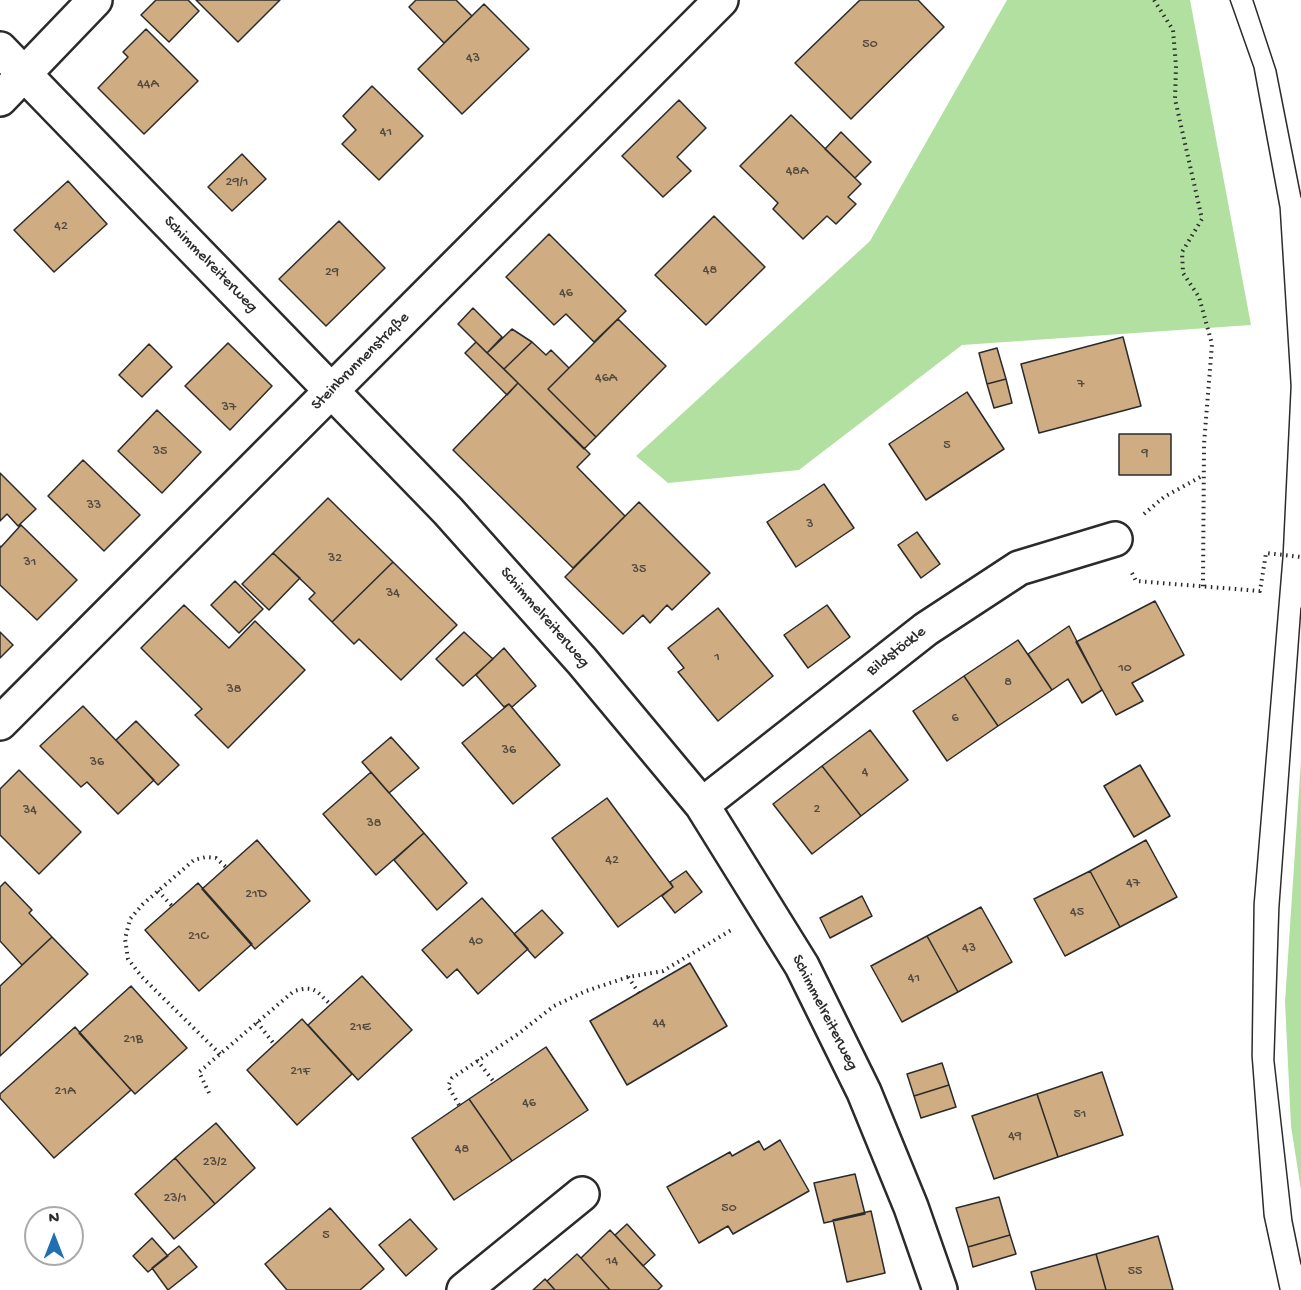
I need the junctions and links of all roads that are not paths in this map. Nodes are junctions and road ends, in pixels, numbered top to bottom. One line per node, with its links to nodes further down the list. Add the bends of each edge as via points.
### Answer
1 (94, 0): 4 (street)
2 (721, 0): 6 (street, Steinbrunnenstraße)
3 (0, 49): 4 (street, Schimmelreiterweg)
4 (24, 74): 5 (street); 6 (street, Schimmelreiterweg)
5 (0, 99)
6 (332, 391): 8 (street, Steinbrunnenstraße); 9 (street, Schimmelreiterweg, via 456,520 582,661)
7 (1115, 539): 9 (street, Bildstöckle, via 1019,568 926,628)
8 (0, 723)
9 (702, 805): 12 (street, Schimmelreiterweg, via 802,966 864,1092)
10 (582, 1194): 11 (street)
11 (464, 1290)
12 (940, 1290)

